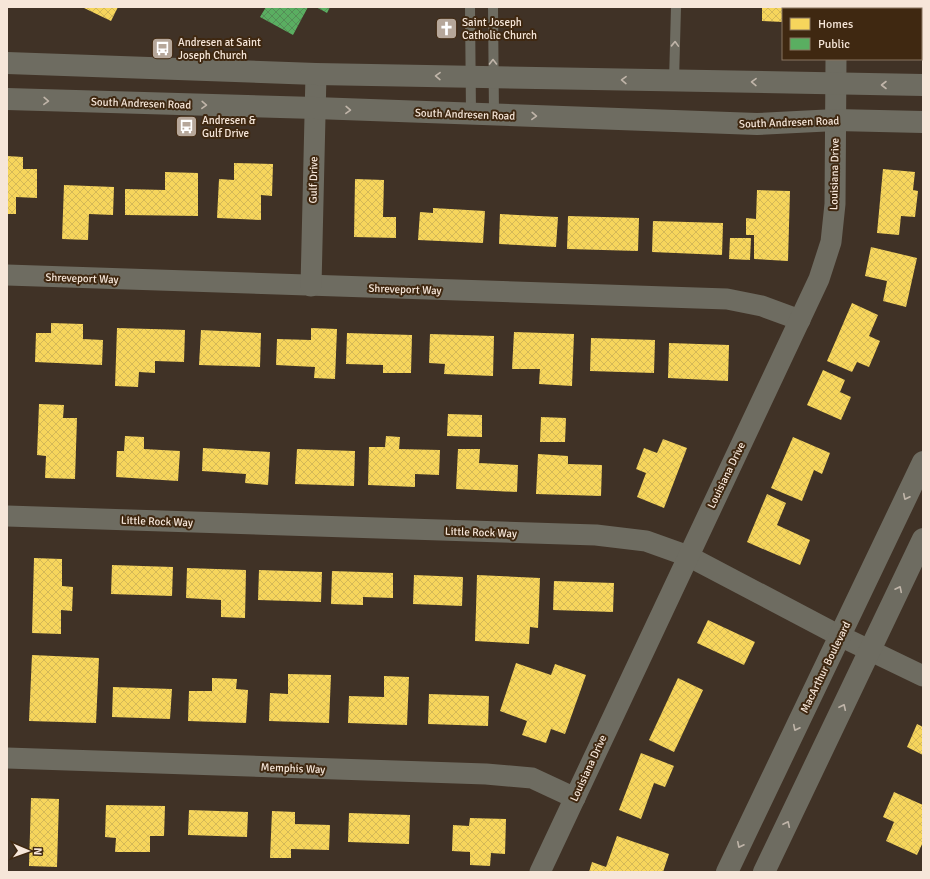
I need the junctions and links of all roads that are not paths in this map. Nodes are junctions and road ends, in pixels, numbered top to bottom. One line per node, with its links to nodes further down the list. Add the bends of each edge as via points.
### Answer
1 (470, 7): 7 (lane)
2 (493, 7): 8 (lane, one-way to 2)
3 (676, 7): 9 (lane, one-way to 3)
4 (836, 60): 10 (street, Louisiana Drive)
5 (7, 63): 6 (street)
6 (316, 74): 7 (street, one-way to 6); 13 (street, Gulf Drive)
7 (471, 77): 8 (street); 14 (lane)
8 (493, 77): 9 (street, one-way to 8); 15 (lane)
9 (674, 81): 10 (street, one-way to 9)
10 (836, 84): 11 (street, one-way to 10); 16 (street, Louisiana Drive)
11 (923, 85)
12 (7, 100): 13 (street, South Andresen Road, one-way to 13)
13 (315, 108): 14 (street, South Andresen Road, one-way to 14); 19 (street, Gulf Drive)
14 (471, 114): 15 (street, South Andresen Road)
15 (494, 115): 16 (street, South Andresen Road, one-way to 16, via 757,124)
16 (836, 120): 17 (street, South Andresen Road); 20 (street, Louisiana Drive, via 835,204 831,242)
17 (923, 122)
18 (7, 275): 19 (street, Shreveport Way)
19 (311, 286): 20 (street, Shreveport Way, via 727,299 762,306)
20 (800, 320): 24 (street, Louisiana Drive)
21 (923, 462): 25 (street, MacArthur Boulevard, one-way to 25)
22 (7, 516): 24 (street, Little Rock Way, via 596,535 646,541)
23 (923, 538): 26 (street, one-way to 23)
24 (688, 556): 25 (street, Little Rock Way); 29 (street, Louisiana Drive)
25 (840, 636): 26 (street, Little Rock Way); 31 (street, MacArthur Boulevard, one-way to 31)
26 (870, 650): 27 (street, Little Rock Way); 32 (street, one-way to 26)
27 (923, 676)
28 (7, 758): 29 (street, Memphis Way, via 486,774 532,778)
29 (575, 798): 30 (street, Louisiana Drive)
30 (540, 872)
31 (727, 872)
32 (764, 872)

